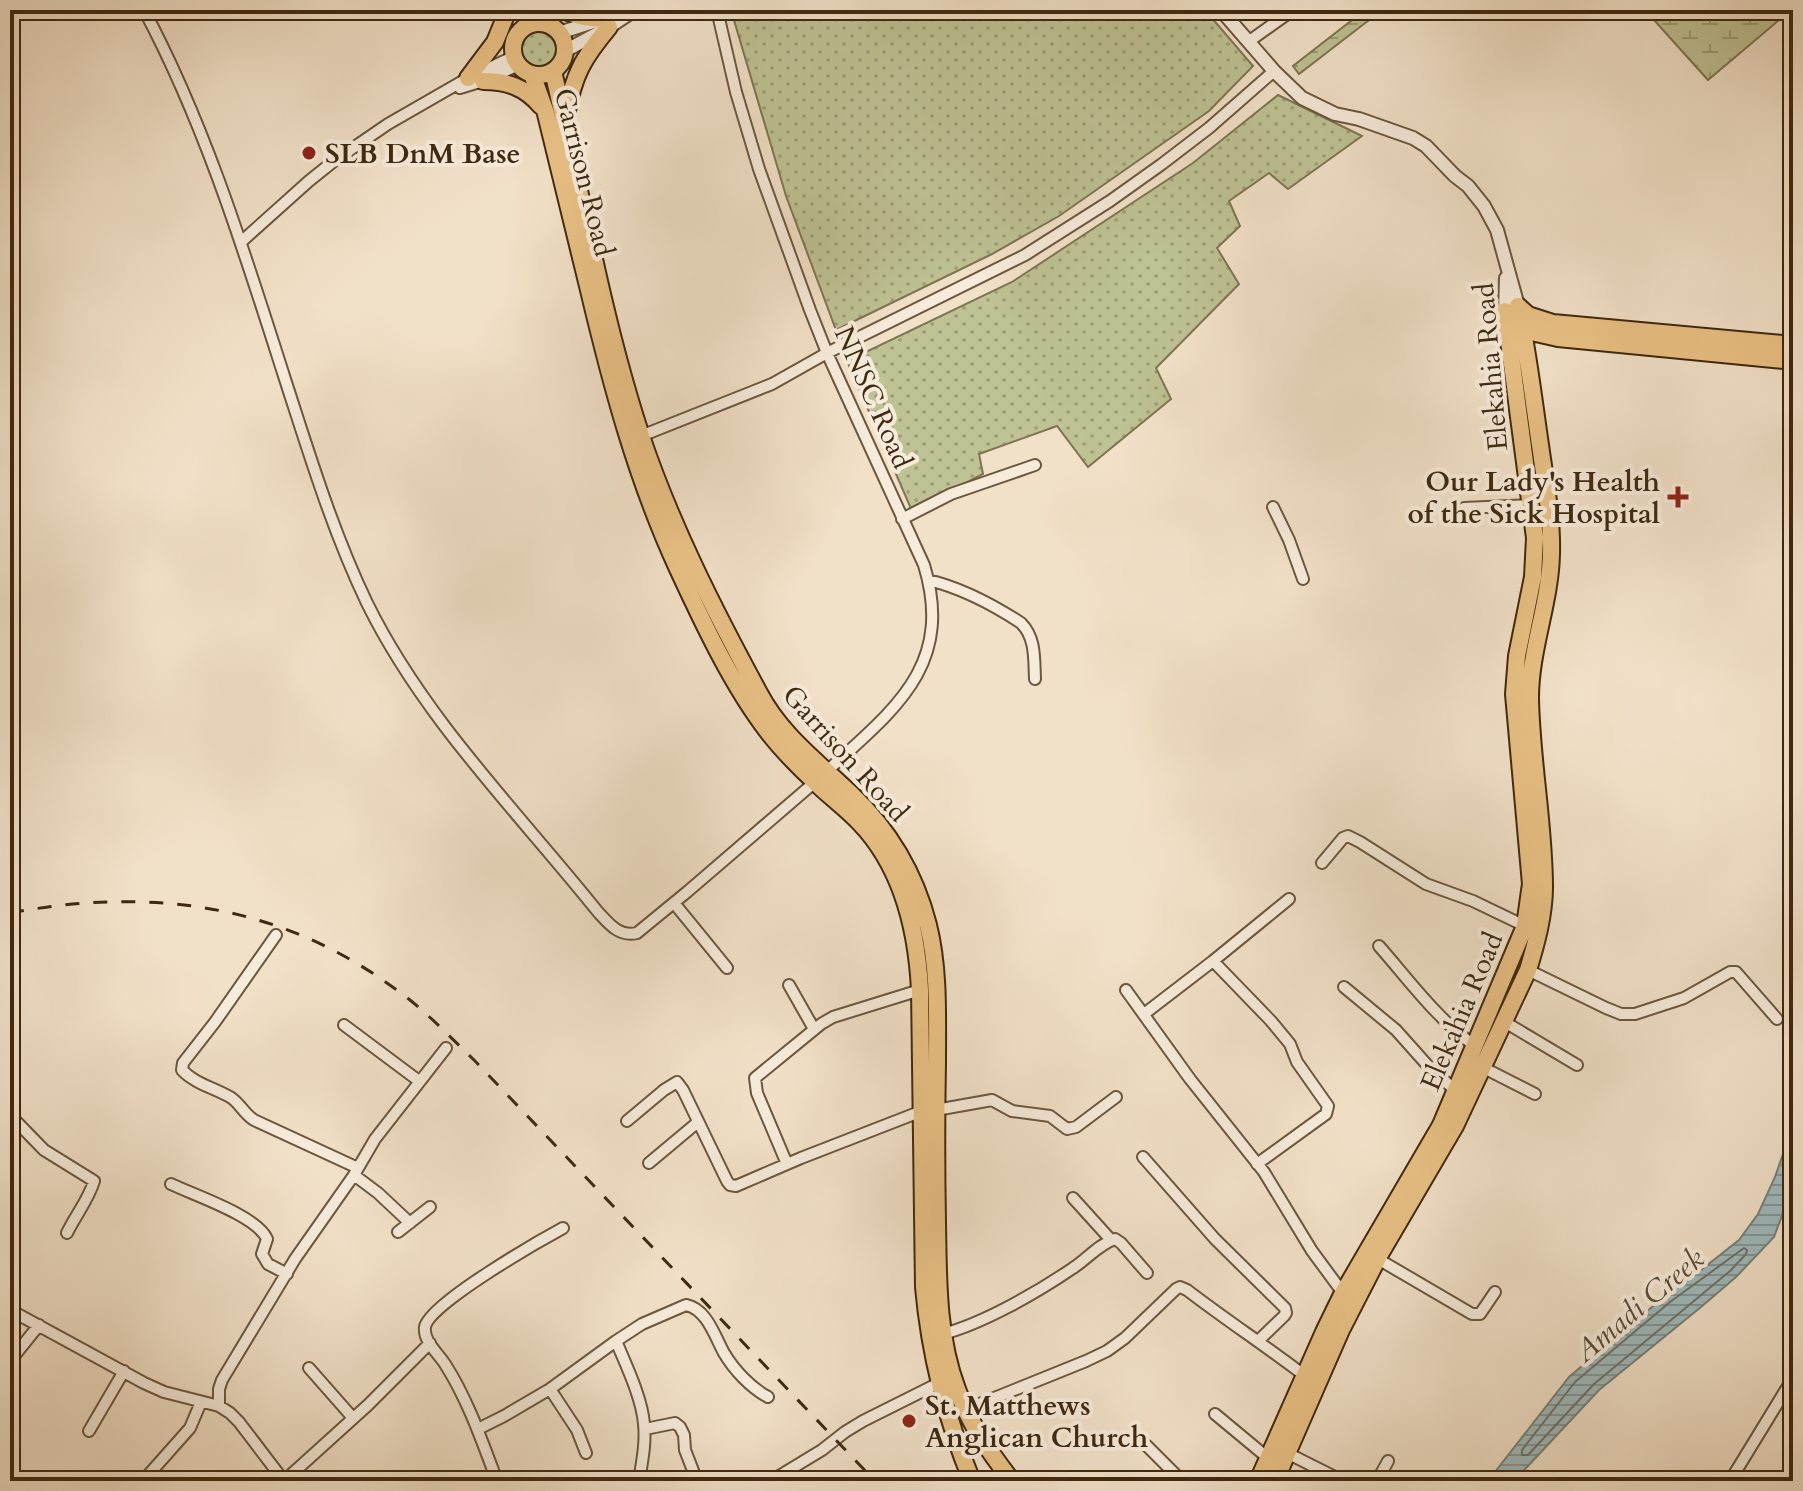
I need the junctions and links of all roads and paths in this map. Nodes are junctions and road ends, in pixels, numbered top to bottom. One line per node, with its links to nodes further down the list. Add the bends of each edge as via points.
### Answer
1 (144, 10): 19 (street, via 196,124)
2 (508, 10): 16 (main road)
3 (561, 10): 9 (main road)
4 (633, 10): 9 (street)
5 (717, 10): 25 (street, NNSC Road, via 759,169)
6 (1221, 10): 11 (street, Elekahia Road)
7 (1293, 10): 11 (street)
8 (533, 18): 10 (main road); 13 (main road, via 515,39)
9 (605, 23): 10 (street); 12 (street); 18 (main road, via 576,74)
10 (559, 33): 12 (main road)
11 (1248, 42): 15 (street, Elekahia Road)
12 (565, 51): 14 (main road)
13 (522, 65): 14 (main road, via 543,74); 16 (street); 17 (main road, Garrison Road)
14 (553, 71): 18 (main road, Garrison Road)
15 (1274, 71): 20 (street, Elekahia Road, via 1302,98 1324,110 1406,134 1468,186 1497,230); 25 (street, via 1162,164 1055,237)
16 (475, 79): 17 (main road, via 523,89); 19 (street, via 388,124 334,161)
17 (545, 110): 37 (main road, Garrison Road, via 618,408 656,517 737,687 771,736)
18 (565, 124): 28 (main road, Garrison Road)
19 (241, 242): 40 (street, NNSC Road, via 340,542 368,606 422,694 611,926 621,933 637,933)
20 (1512, 308): 21 (main road, Elekahia Road); 22 (main road); 24 (main road, Elekahia Road)
21 (1523, 330): 22 (main road); 24 (main road); 26 (main road, Elekahia Road)
22 (1555, 331): 23 (main road); 26 (main road); 27 (main road)
23 (1793, 345)
24 (1510, 349): 30 (main road, Elekahia Road)
25 (827, 353): 28 (street, via 772,384); 33 (street, NNSC Road)
26 (1528, 360): 46 (main road, Elekahia Road, via 1551,554 1530,676 1544,888)
27 (1793, 361)
28 (641, 436): 37 (main road, Garrison Road, via 713,608 766,706)
29 (1035, 465): 33 (street, via 951,494)
30 (1531, 505): 32 (street); 41 (main road, Elekahia Road, via 1533,577 1514,694 1531,884)
31 (1273, 507): 34 (street)
32 (1464, 508)
33 (902, 519): 35 (street, NNSC Road)
34 (1303, 579)
35 (928, 580): 36 (street, via 971,594 1021,623 1032,641); 37 (street, NNSC Road, via 932,618 922,667 894,708)
36 (1035, 679)
37 (820, 777): 40 (street, NNSC Road); 49 (main road, Garrison Road, via 875,841 896,876 911,916); 64 (main road, Garrison Road, via 851,795 887,835 924,911 934,952 936,994)
38 (1322, 863): 41 (street, via 1348,836 1426,884)
39 (1289, 899): 44 (street)
40 (674, 903): 45 (street)
41 (1525, 926): 56 (main road, Elekahia Road)
42 (276, 935): 72 (street, via 182,1070 232,1098 248,1117)
43 (1379, 946): 56 (street)
44 (1213, 961): 51 (street); 71 (street, via 1290,1044 1328,1106 1326,1114)
45 (727, 968)
46 (1528, 970): 52 (street, via 1621,1014 1684,998 1736,972); 53 (main road, Elekahia Road)
47 (789, 985): 55 (street)
48 (1344, 987): 61 (street)
49 (920, 990): 55 (street, via 833,1017); 64 (main road, Garrison Road)
50 (1126, 990): 51 (street)
51 (1144, 1014): 71 (street)
52 (1777, 1019)
53 (1503, 1021): 58 (street); 59 (main road, Elekahia Road)
54 (344, 1025): 60 (street)
55 (814, 1029): 70 (street, via 755,1078)
56 (1475, 1046): 61 (main road, Elekahia Road)
57 (446, 1048): 60 (street)
58 (1577, 1065)
59 (1482, 1067): 62 (street); 81 (main road, Elekahia Road, via 1455,1126)
60 (419, 1081): 72 (street)
61 (1456, 1091): 85 (main road, Elekahia Road)
62 (1535, 1094)
63 (1116, 1097): 64 (street, via 1067,1129 1050,1116 1012,1111 992,1100)
64 (929, 1110): 70 (street); 88 (main road, Garrison Road); 97 (main road, Garrison Road, via 924,1287)
65 (10, 1115): 79 (street, via 44,1150 94,1181)
66 (627, 1121): 67 (street, via 675,1082)
67 (698, 1122): 69 (street); 70 (street, via 730,1185)
68 (1143, 1157): 90 (street, via 1285,1308 1284,1316)
69 (649, 1163)
70 (787, 1164)
71 (1257, 1164): 85 (street)
72 (356, 1171): 76 (street); 83 (street)
73 (171, 1184): 83 (street, via 261,1228 267,1239 263,1257)
74 (1073, 1198): 80 (street)
75 (430, 1207): 76 (street)
76 (410, 1223): 78 (street)
77 (563, 1228): 91 (street, via 502,1263 430,1316 425,1333)
78 (398, 1232)
79 (67, 1233)
80 (1111, 1240): 82 (street, via 1121,1243); 88 (street, via 1042,1288)
81 (1378, 1259): 84 (street, via 1472,1314 1482,1312); 110 (main road, Elekahia Road)
82 (1147, 1273)
83 (287, 1274): 101 (street, via 222,1380)
84 (1495, 1292)
85 (1343, 1293): 95 (main road, Elekahia Road)
86 (10, 1310): 87 (street)
87 (39, 1325): 92 (street); 94 (street)
88 (943, 1334): 102 (main road, Garrison Road, via 956,1389)
89 (616, 1341): 98 (street); 99 (street, via 642,1324 691,1305 731,1363); 106 (street)
90 (1258, 1341): 95 (street); 102 (street, via 1178,1287 1107,1351)
91 (430, 1343): 104 (street); 105 (street)
92 (10, 1361)
93 (309, 1368): 104 (street)
94 (124, 1371): 100 (street, via 164,1392); 107 (street)
95 (1305, 1376): 111 (main road, Elekahia Road)
96 (1793, 1378): 128 (street)
97 (939, 1383): 120 (street, via 863,1421); 121 (main road, Garrison Road)
98 (550, 1389): 105 (street); 109 (street)
99 (768, 1397)
100 (201, 1402): 101 (street); 115 (street, via 190,1428)
101 (219, 1406): 116 (street, via 239,1422)
102 (967, 1409): 122 (main road, Garrison Road)
103 (1215, 1414): 111 (street)
104 (353, 1418): 116 (street)
105 (478, 1429): 117 (street)
106 (645, 1429): 118 (street); 119 (street, via 675,1423 680,1427)
107 (89, 1431)
108 (1146, 1445): 123 (street)
109 (586, 1453)
110 (1287, 1453): 125 (main road, Elekahia Road); 126 (street)
111 (1268, 1458): 124 (main road, Elekahia Road)
112 (1388, 1461): 127 (street)
113 (10, 1474): 114 (street)
114 (20, 1481)
115 (143, 1481)
116 (284, 1481)
117 (497, 1481)
118 (639, 1481)
119 (697, 1481)
120 (771, 1481)
121 (972, 1481)
122 (1012, 1481)
123 (1182, 1481)
124 (1258, 1481)
125 (1275, 1481)
126 (1343, 1481)
127 (1377, 1481)
128 (1730, 1481)

